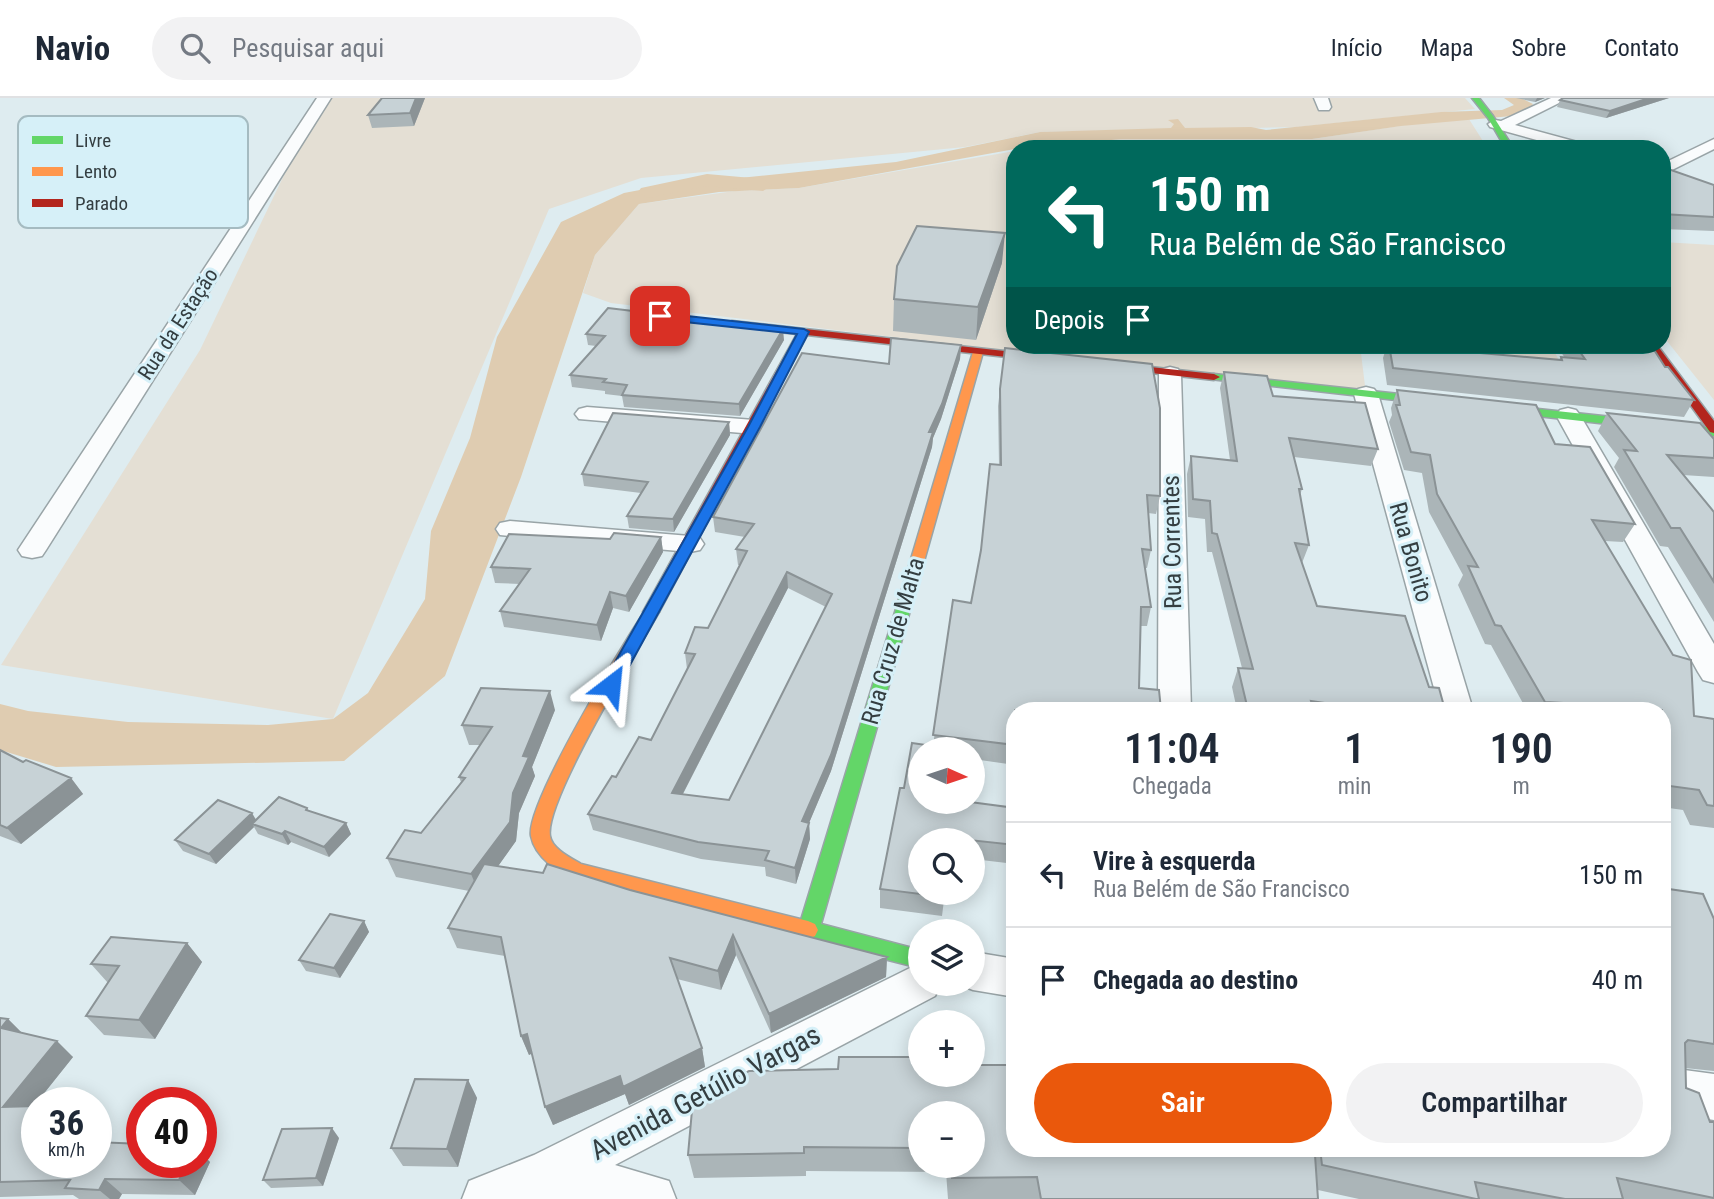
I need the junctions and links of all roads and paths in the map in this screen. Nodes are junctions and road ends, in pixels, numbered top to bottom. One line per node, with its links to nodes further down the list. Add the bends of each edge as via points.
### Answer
1 (324, 98): 9 (street, Rua da Estação)
2 (1562, 98): 4 (street)
3 (1477, 100): 4 (street)
4 (1497, 122): 5 (street); 6 (street)
5 (1506, 140)
6 (1557, 140)
7 (1714, 143): 8 (street)
8 (1671, 172)
9 (248, 216)
10 (240, 228): 23 (street, Rua da Estação)
11 (713, 322): 12 (street)
12 (804, 332): 13 (street); 19 (street)
13 (978, 352): 15 (street); 27 (street, Rua Cruz de Malta)
14 (1658, 354): 20 (street)
15 (1170, 374): 16 (street); 25 (street, Rua Correntes)
16 (1366, 394): 18 (street); 26 (street, Rua Bonito)
17 (587, 414): 19 (street)
18 (1569, 415): 20 (street); 24 (street)
19 (754, 427): 22 (street)
20 (1714, 431)
21 (510, 529): 22 (street)
22 (690, 544): 27 (street, via 558,780 541,816 539,834 544,850 576,872)
23 (32, 550)
24 (1714, 672)
25 (1175, 702)
26 (1455, 702)
27 (808, 931): 28 (street)
28 (908, 956)
29 (985, 973): 30 (street)
30 (1006, 976)
31 (908, 988): 34 (street, Avenida Getúlio Vargas)
32 (1671, 1090): 33 (street)
33 (1714, 1097)
34 (550, 1173): 35 (street, Avenida Getúlio Vargas); 36 (street)
35 (487, 1199)
36 (651, 1199)

